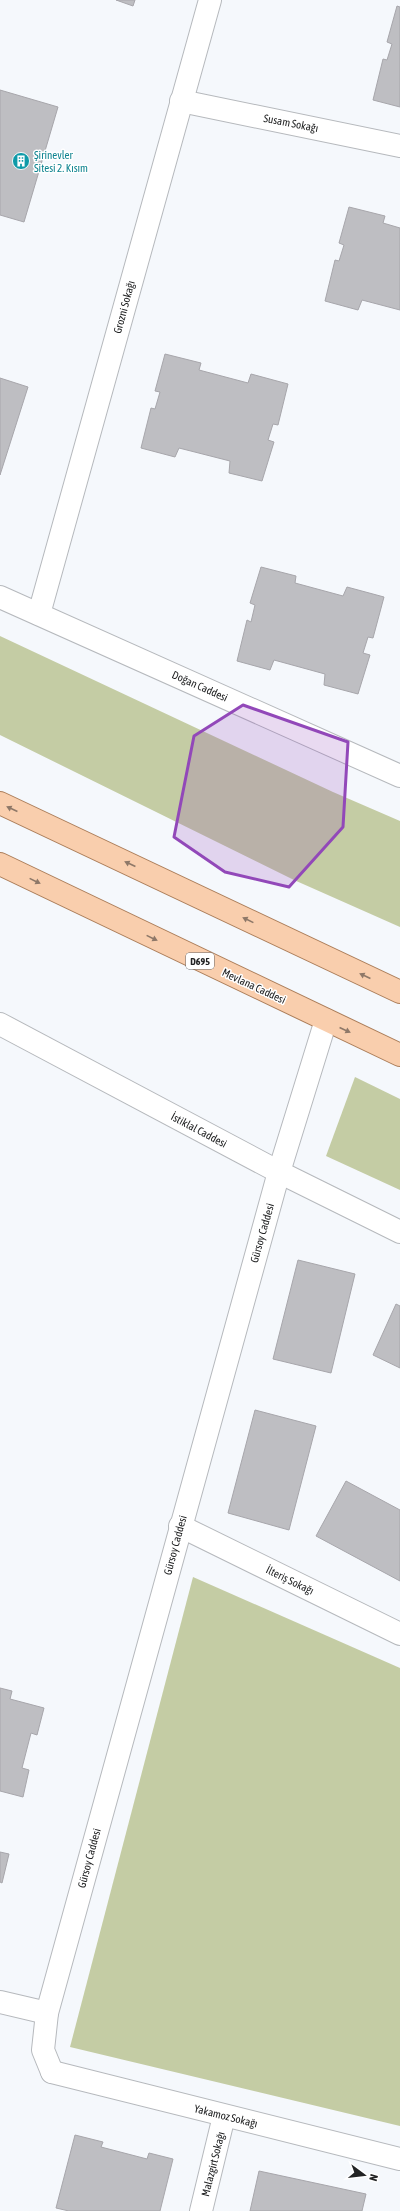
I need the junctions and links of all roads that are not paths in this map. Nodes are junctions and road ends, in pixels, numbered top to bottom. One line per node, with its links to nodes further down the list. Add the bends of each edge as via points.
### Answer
1 (210, 0): 2 (street, Grozni Sokağı)
2 (182, 101): 3 (street, Susam Sokağı); 5 (street, Grozni Sokağı)
3 (400, 146)
4 (0, 597): 5 (street, Doğan Caddesi)
5 (39, 614): 6 (street, Doğan Caddesi)
6 (400, 776)
7 (0, 803): 9 (main road, one-way to 7)
8 (0, 864): 10 (main road, Mevlana Caddesi / D695, one-way to 10)
9 (400, 992)
10 (326, 1020): 12 (main road, Mevlana Caddesi / D695, one-way to 12); 13 (street, Gürsoy Caddesi)
11 (0, 1024): 13 (street, İstiklal Caddesi)
12 (400, 1055)
13 (279, 1172): 14 (street, İstiklal Caddesi); 15 (street, Gürsoy Caddesi)
14 (400, 1232)
15 (180, 1526): 16 (street, İlteriş Sokağı); 18 (street, Gürsoy Caddesi)
16 (400, 1634)
17 (0, 2002): 18 (street)
18 (47, 2013): 19 (street, Gürsoy Caddesi, via 43,2050)
19 (52, 2072): 20 (street, Yakamoz Sokağı)
20 (224, 2116): 21 (street, Yakamoz Sokağı); 22 (street, Malazgirt Sokağı)
21 (400, 2159)
22 (202, 2211)

